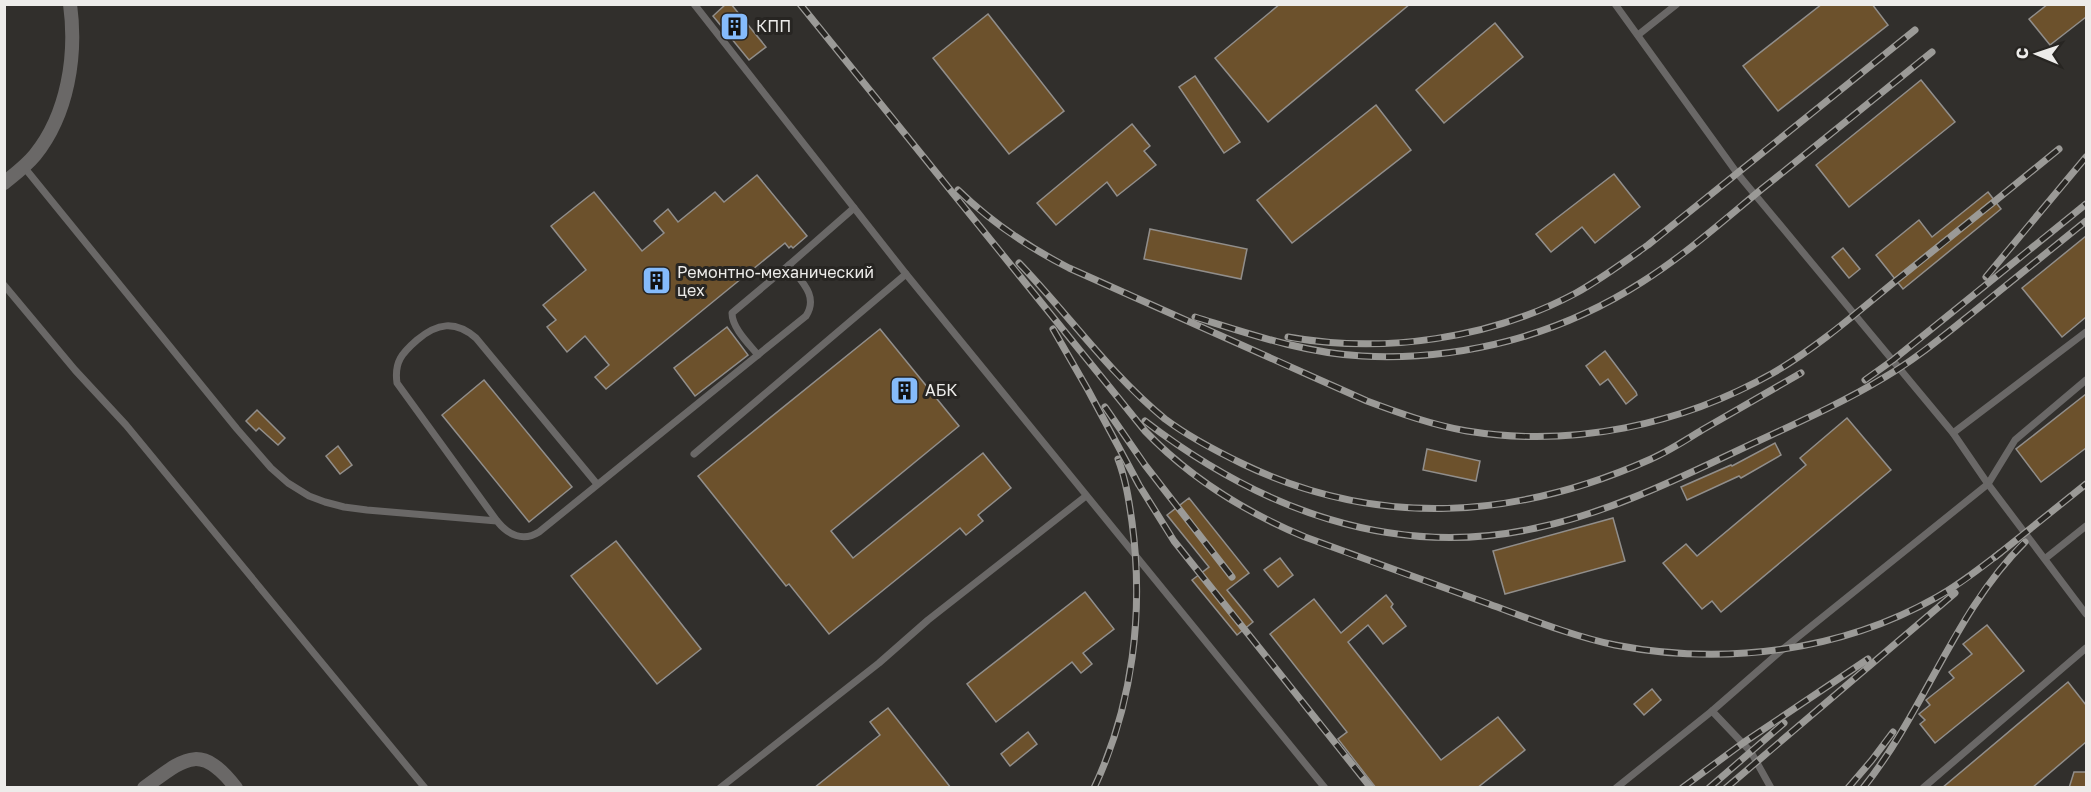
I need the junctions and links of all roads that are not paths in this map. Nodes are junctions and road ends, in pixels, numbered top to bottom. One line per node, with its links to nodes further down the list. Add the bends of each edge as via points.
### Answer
1 (70, 4): 6 (street)
2 (78, 4): 6 (street)
3 (694, 4): 10 (lane)
4 (1615, 4): 7 (lane)
5 (1677, 4): 7 (lane)
6 (73, 24): 8 (street, via 70,67 59,115)
7 (1638, 35): 17 (lane, via 1737,173)
8 (24, 167): 9 (street); 22 (lane, via 232,423 296,490 344,507)
9 (4, 183)
10 (854, 208): 11 (lane); 12 (lane)
11 (789, 265): 15 (lane, via 808,291 811,307 806,316); 15 (lane, via 732,313 736,327)
12 (906, 274): 18 (lane); 21 (lane)
13 (4, 285): 30 (lane, via 126,425)
14 (2086, 332): 17 (lane)
15 (758, 355): 19 (lane)
16 (2086, 380): 20 (lane, via 2015,440)
17 (1953, 433): 20 (lane)
18 (694, 454)
19 (597, 484): 22 (lane, via 534,535 512,535); 22 (lane, via 476,338 453,325 435,327 402,354 396,368 398,383)
20 (1988, 484): 24 (lane); 27 (lane)
21 (1086, 496): 31 (lane); 32 (lane)
22 (497, 521)
23 (2086, 526): 24 (lane)
24 (2046, 558): 25 (lane)
25 (2086, 614)
26 (2086, 648): 35 (lane)
27 (1712, 711): 33 (lane); 34 (lane, via 1751,752)
28 (144, 788): 29 (street, via 183,761 195,758 218,766)
29 (236, 788)
30 (425, 788)
31 (720, 788)
32 (1325, 788)
33 (1616, 788)
34 (1772, 788)
35 (1923, 788)

